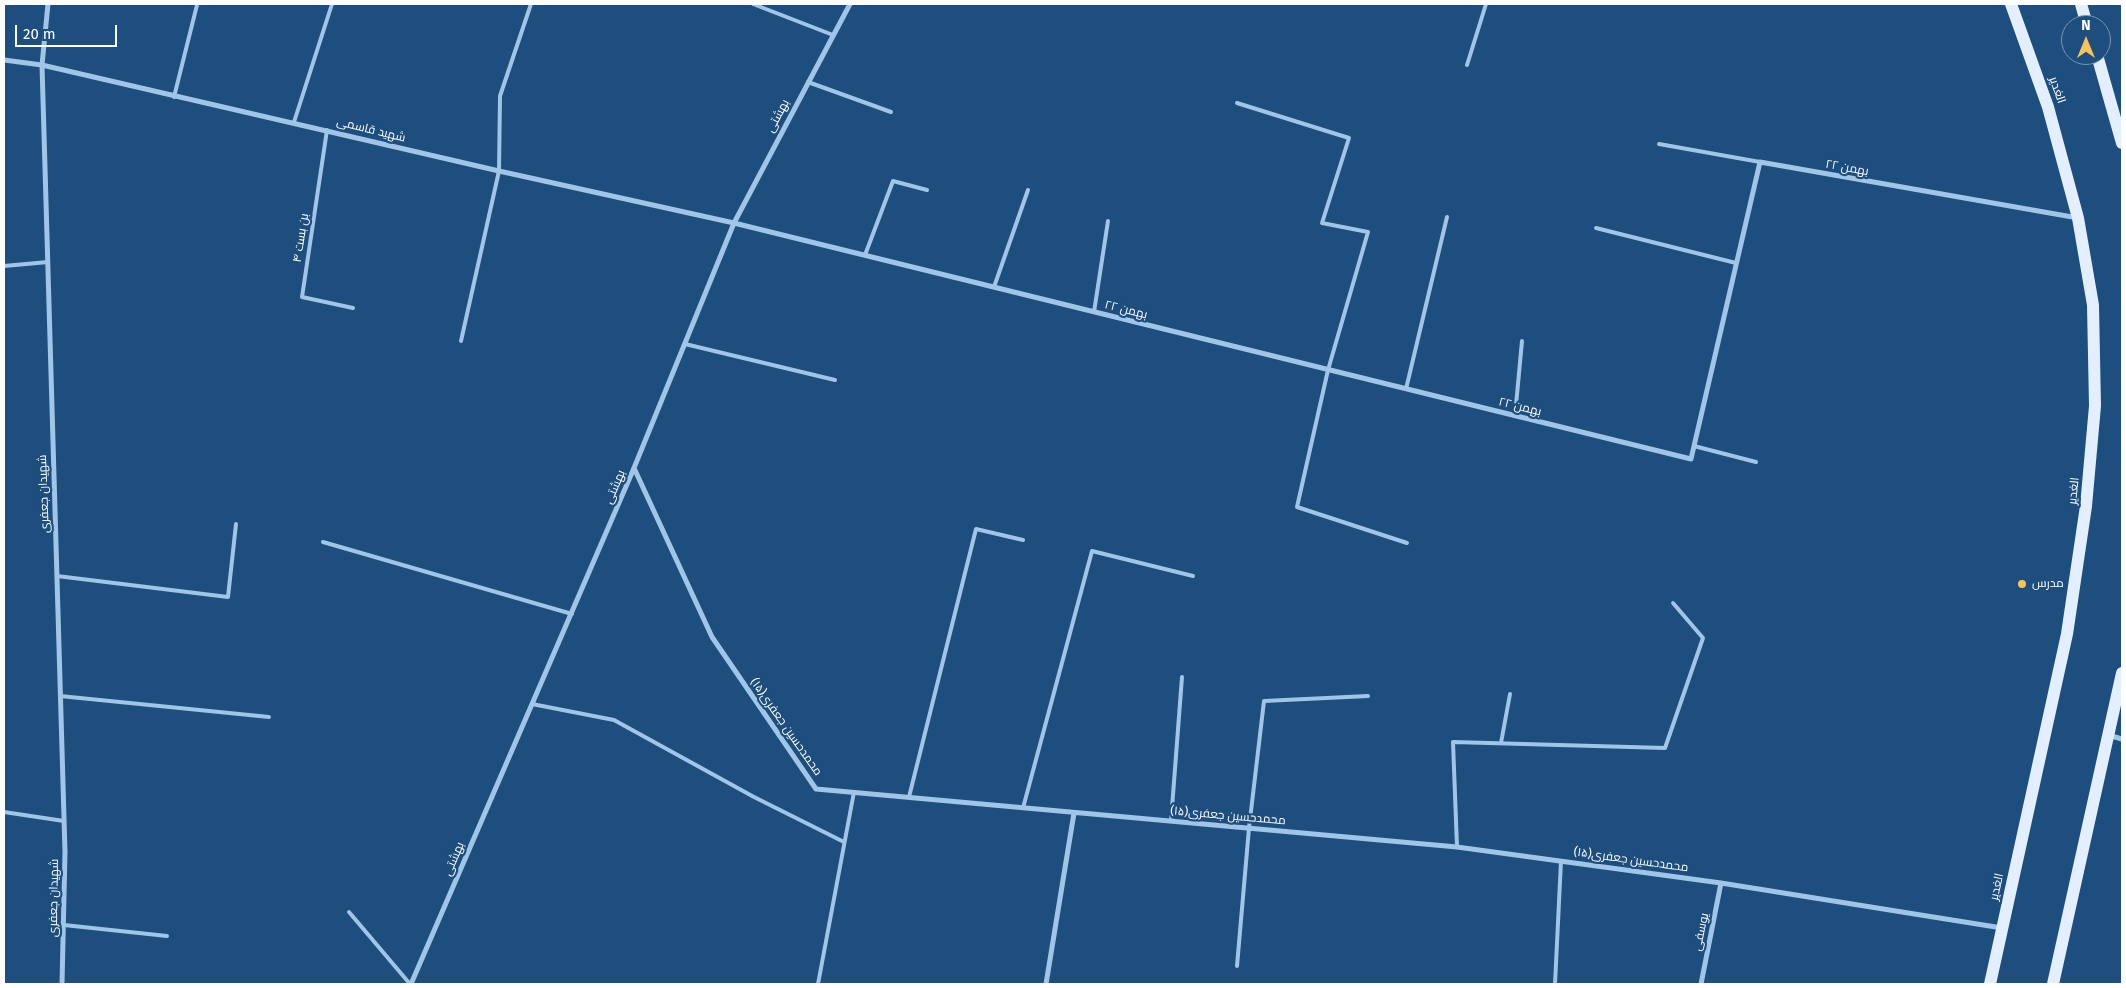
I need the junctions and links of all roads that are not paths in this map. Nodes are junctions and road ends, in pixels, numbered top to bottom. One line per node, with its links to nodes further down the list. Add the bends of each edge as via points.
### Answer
1 (48, 4): 11 (street, شهیدان جعفری)
2 (332, 4): 18 (lane)
3 (531, 4): 23 (lane, via 500,96)
4 (753, 4): 9 (lane)
5 (850, 4): 9 (street, بهشتی)
6 (1486, 4): 12 (lane)
7 (2011, 4): 27 (main road, الغدیر, via 2048,107)
8 (197, 5): 15 (lane)
9 (833, 35): 14 (street, بهشتی)
10 (4, 60): 11 (street, شهید قاسمی)
11 (42, 65): 15 (street, شهید قاسمی); 32 (street, شهیدان جعفری)
12 (1467, 65)
13 (2100, 65): 20 (main road)
14 (808, 82): 17 (lane); 29 (street, بهشتی)
15 (174, 97): 18 (street, شهید قاسمی)
16 (1237, 103): 41 (lane, via 1349,138 1322,223 1368,232)
17 (891, 112)
18 (294, 122): 19 (street, شهید قاسمی)
19 (327, 130): 23 (street, شهید قاسمی); 36 (lane, بن بست ۴, via 302,297)
20 (2122, 143)
21 (1659, 144): 22 (lane)
22 (1760, 162): 27 (street, ۲۲ بهمن); 33 (street)
23 (498, 171): 29 (street, شهید قاسمی); 38 (lane)
24 (927, 190): 31 (lane, via 893,181)
25 (1028, 190): 35 (lane)
26 (1447, 217): 43 (lane)
27 (2078, 218): 80 (main road, الغدیر, via 2094,314 2095,406 2086,506 2067,634)
28 (1108, 221): 37 (lane)
29 (734, 223): 31 (street, ۲۲ بهمن); 40 (street, بهشتی)
30 (1596, 228): 33 (lane)
31 (865, 255): 35 (street, ۲۲ بهمن)
32 (48, 262): 34 (lane); 52 (street, شهیدان جعفری)
33 (1736, 263): 45 (street)
34 (4, 266)
35 (994, 287): 37 (street, ۲۲ بهمن)
36 (353, 308)
37 (1094, 312): 41 (street, ۲۲ بهمن)
38 (461, 341)
39 (1522, 341): 44 (lane)
40 (685, 344): 42 (lane); 47 (street, بهشتی)
41 (1328, 370): 43 (street, ۲۲ بهمن); 51 (lane, via 1297,507)
42 (835, 380)
43 (1406, 389): 44 (street, ۲۲ بهمن)
44 (1515, 416): 45 (street, ۲۲ بهمن, via 1691,459)
45 (1694, 446): 46 (lane)
46 (1756, 462)
47 (634, 468): 55 (street, بهشتی); 66 (street, محمدحسین جعفری(۱۵), via 712,637 816,789)
48 (236, 524): 52 (lane, via 228,597)
49 (1023, 540): 67 (lane, via 976,529)
50 (323, 542): 55 (lane)
51 (1407, 543)
52 (57, 576): 59 (street, شهیدان جعفری)
53 (1193, 576): 68 (lane, via 1092,551)
54 (1673, 603): 65 (lane, via 1703,638 1665,748)
55 (572, 614): 61 (street, بهشتی)
56 (2122, 673): 63 (main road)
57 (1182, 677): 72 (lane)
58 (1510, 694): 65 (lane)
59 (60, 696): 62 (lane); 71 (street, شهیدان جعفری)
60 (1368, 696): 73 (lane, via 1264,701)
61 (532, 704): 74 (lane, via 614,720); 84 (street, بهشتی)
62 (269, 717)
63 (2108, 735): 64 (street); 90 (main road)
64 (2122, 739)
65 (1501, 743): 75 (lane, via 1453,742)
66 (854, 792): 67 (street, محمدحسین جعفری(۱۵)); 74 (lane)
67 (909, 797): 68 (street, محمدحسین جعفری(۱۵))
68 (1023, 808): 70 (street, محمدحسین جعفری(۱۵))
69 (4, 812): 71 (lane)
70 (1074, 813): 72 (street, محمدحسین جعفری(۱۵)); 86 (street)
71 (64, 821): 79 (street, شهیدان جعفری)
72 (1171, 821): 73 (street, محمدحسین جعفری(۱۵))
73 (1249, 828): 75 (street, محمدحسین جعفری(۱۵)); 82 (lane)
74 (844, 842): 85 (lane)
75 (1457, 847): 76 (street, محمدحسین جعفری(۱۵))
76 (1561, 861): 77 (street, محمدحسین جعفری(۱۵)); 87 (lane)
77 (1721, 883): 80 (street, محمدحسین جعفری(۱۵)); 88 (street, یوسفی)
78 (348, 912): 84 (lane)
79 (64, 925): 81 (lane); 83 (street, شهیدان جعفری)
80 (2002, 928): 89 (main road, الغدیر)
81 (167, 936)
82 (1237, 966)
83 (62, 984)
84 (410, 984)
85 (818, 984)
86 (1046, 984)
87 (1555, 984)
88 (1701, 984)
89 (1990, 984)
90 (2053, 984)

